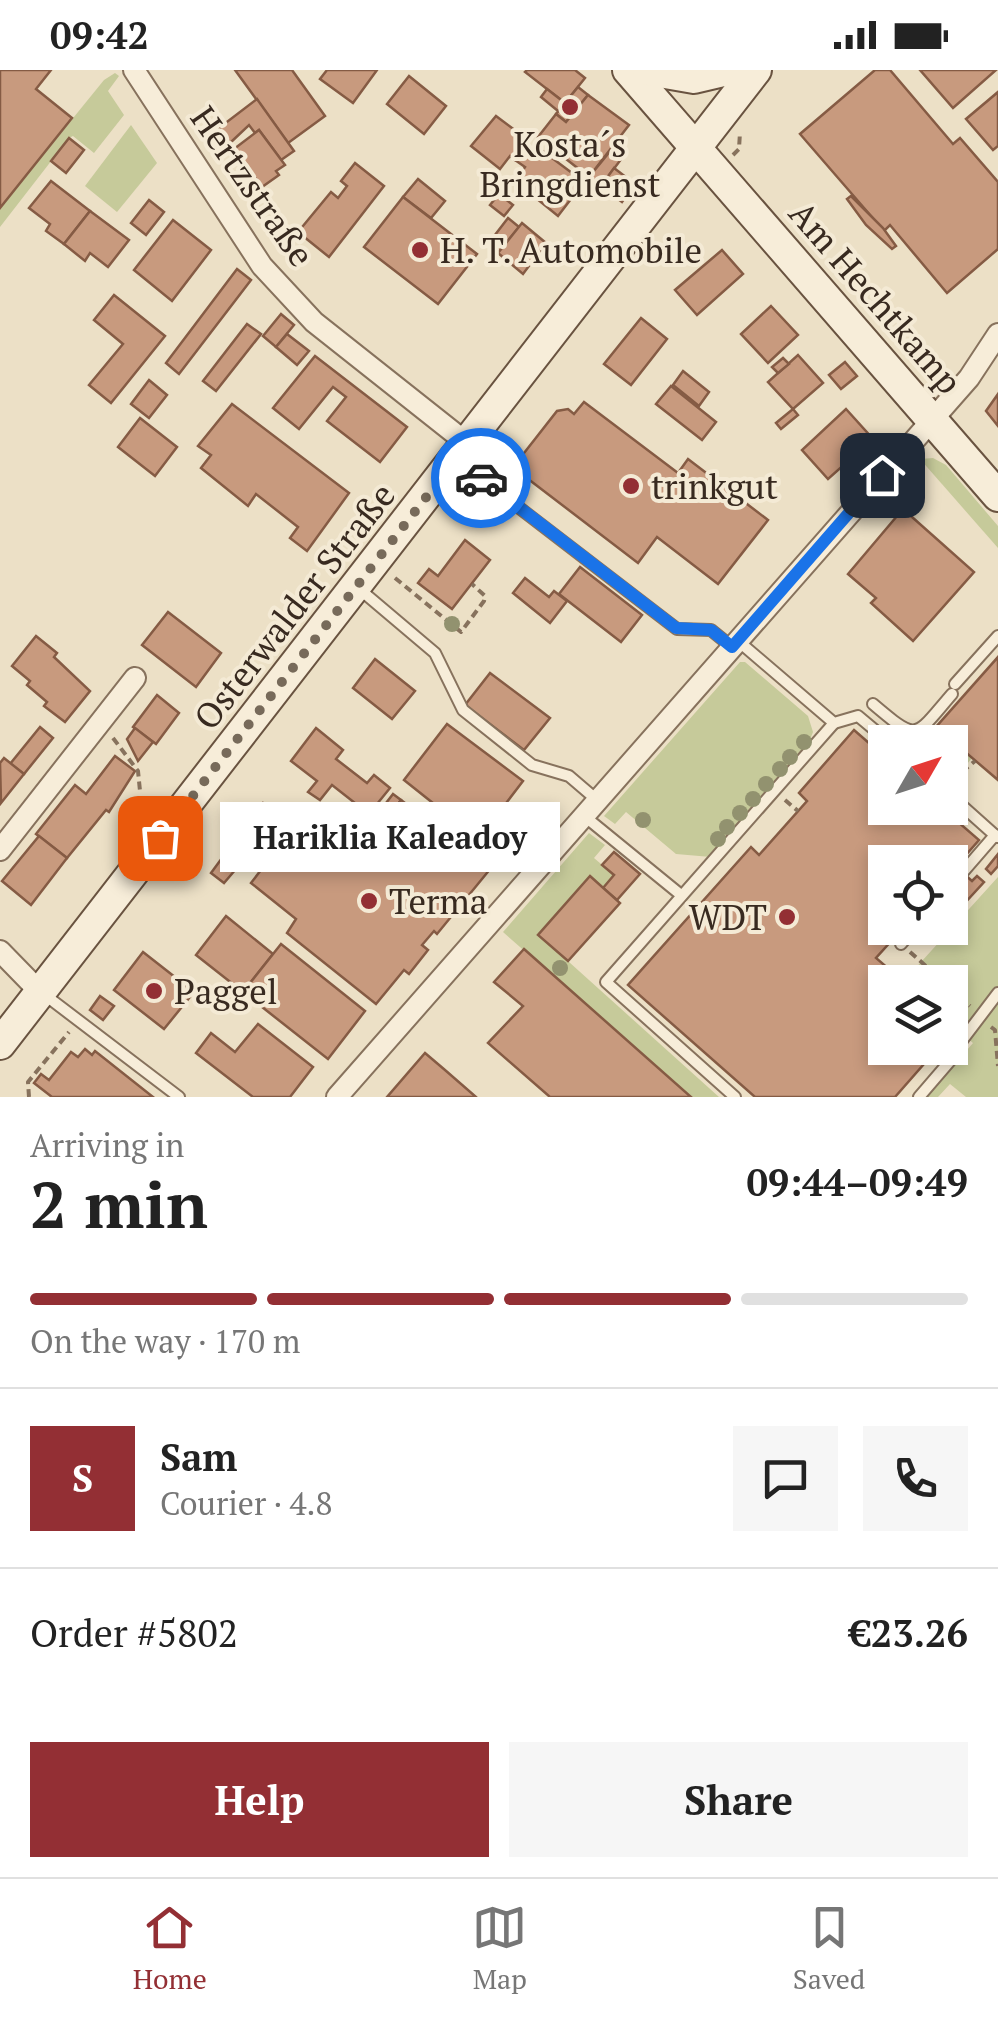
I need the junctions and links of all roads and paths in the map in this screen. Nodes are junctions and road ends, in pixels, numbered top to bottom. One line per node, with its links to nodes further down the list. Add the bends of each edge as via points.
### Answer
1 (134, 70): 9 (street, Hertzstraße, via 262,266 314,322)
2 (628, 70): 6 (street, Am Hechtkamp)
3 (648, 70): 4 (street, via 694,78)
4 (728, 70)
5 (756, 70): 6 (street, Osterwalder Straße)
6 (696, 147): 8 (street, Am Hechtkamp); 9 (street, Osterwalder Straße)
7 (998, 334): 8 (street)
8 (931, 419): 10 (street, Am Hechtkamp); 15 (street)
9 (462, 452): 13 (street, Osterwalder Straße); 15 (lane, via 676,628 711,630)
10 (998, 496)
11 (387, 572): 12 (path, via 460,632 484,601)
12 (472, 584)
13 (356, 587): 25 (lane, via 435,653 462,710 532,764 570,776); 33 (street, Osterwalder Straße)
14 (998, 636): 17 (lane, via 922,728 906,732)
15 (734, 643): 19 (lane); 25 (street)
16 (135, 678): 18 (street)
17 (874, 704)
18 (100, 723): 23 (path, via 138,771); 27 (street)
19 (834, 723): 20 (lane, via 858,716); 29 (lane)
20 (869, 725)
21 (975, 761): 22 (path)
22 (968, 767)
23 (140, 791)
24 (968, 809): 26 (lane)
25 (592, 813): 29 (lane); 39 (street)
26 (996, 832): 28 (lane)
27 (0, 850)
28 (968, 866)
29 (682, 894): 40 (lane, via 606,982)
30 (902, 945): 32 (path)
31 (0, 951): 33 (street)
32 (925, 965)
33 (40, 992): 35 (lane); 36 (street, Osterwalder Straße)
34 (998, 993): 41 (lane)
35 (78, 1021): 37 (path, via 28,1082); 38 (lane)
36 (0, 1044)
37 (29, 1097)
38 (178, 1097)
39 (337, 1097)
40 (736, 1097)
41 (919, 1097)

